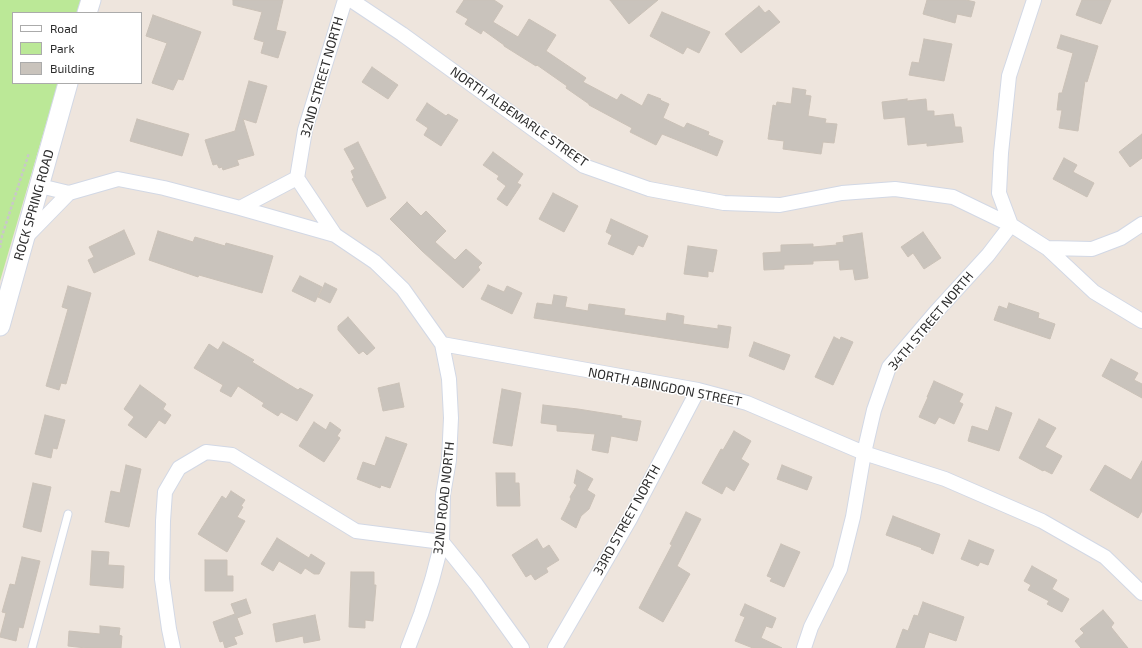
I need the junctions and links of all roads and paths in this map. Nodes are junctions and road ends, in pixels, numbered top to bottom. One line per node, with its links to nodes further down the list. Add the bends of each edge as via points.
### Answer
1 (91, 0): 5 (street)
2 (345, 0): 8 (street, 32ND STREET NORTH, via 305,130)
3 (351, 0): 13 (street, NORTH ALBEMARLE STREET, via 584,166 649,189 724,203 780,205 842,193 895,189 953,197)
4 (1034, 0): 13 (street, via 1009,76 1001,153 999,193)
5 (88, 12)
6 (68, 84): 9 (street, ROCK SPRING ROAD)
7 (31, 147): 16 (path)
8 (297, 178): 11 (street); 14 (street)
9 (40, 186): 10 (street); 15 (street, ROCK SPRING ROAD)
10 (69, 193): 11 (street, via 118,179); 15 (street)
11 (240, 208): 14 (street)
12 (1142, 224): 17 (street, via 1121,238 1092,250)
13 (1011, 225): 17 (street, NORTH ALBEMARLE STREET); 22 (street, 34TH STREET NORTH, via 988,255 889,367 874,410)
14 (335, 236): 20 (street, via 375,262 403,289)
15 (26, 237): 19 (street, ROCK SPRING ROAD)
16 (0, 248)
17 (1047, 248): 18 (street, NORTH ALBEMARLE STREET, via 1094,292)
18 (1142, 321)
19 (0, 326)
20 (442, 344): 21 (street, NORTH ABINGDON STREET); 24 (street, 32ND ROAD NORTH, via 449,379 451,418)
21 (698, 390): 22 (street, NORTH ABINGDON STREET, via 747,403); 30 (street, 33RD STREET NORTH, via 630,519)
22 (864, 453): 25 (street, NORTH ABINGDON STREET, via 944,479 1042,520 1105,557); 31 (street, 34TH STREET NORTH, via 853,517 840,569 811,626)
23 (68, 514): 26 (lane)
24 (442, 542): 27 (street, via 356,531 232,455 206,452 180,468 165,492 162,579); 28 (street, 32ND ROAD NORTH, via 432,580); 29 (street)
25 (1142, 593)
26 (32, 648)
27 (173, 648)
28 (408, 648)
29 (522, 648)
30 (555, 648)
31 (804, 648)

